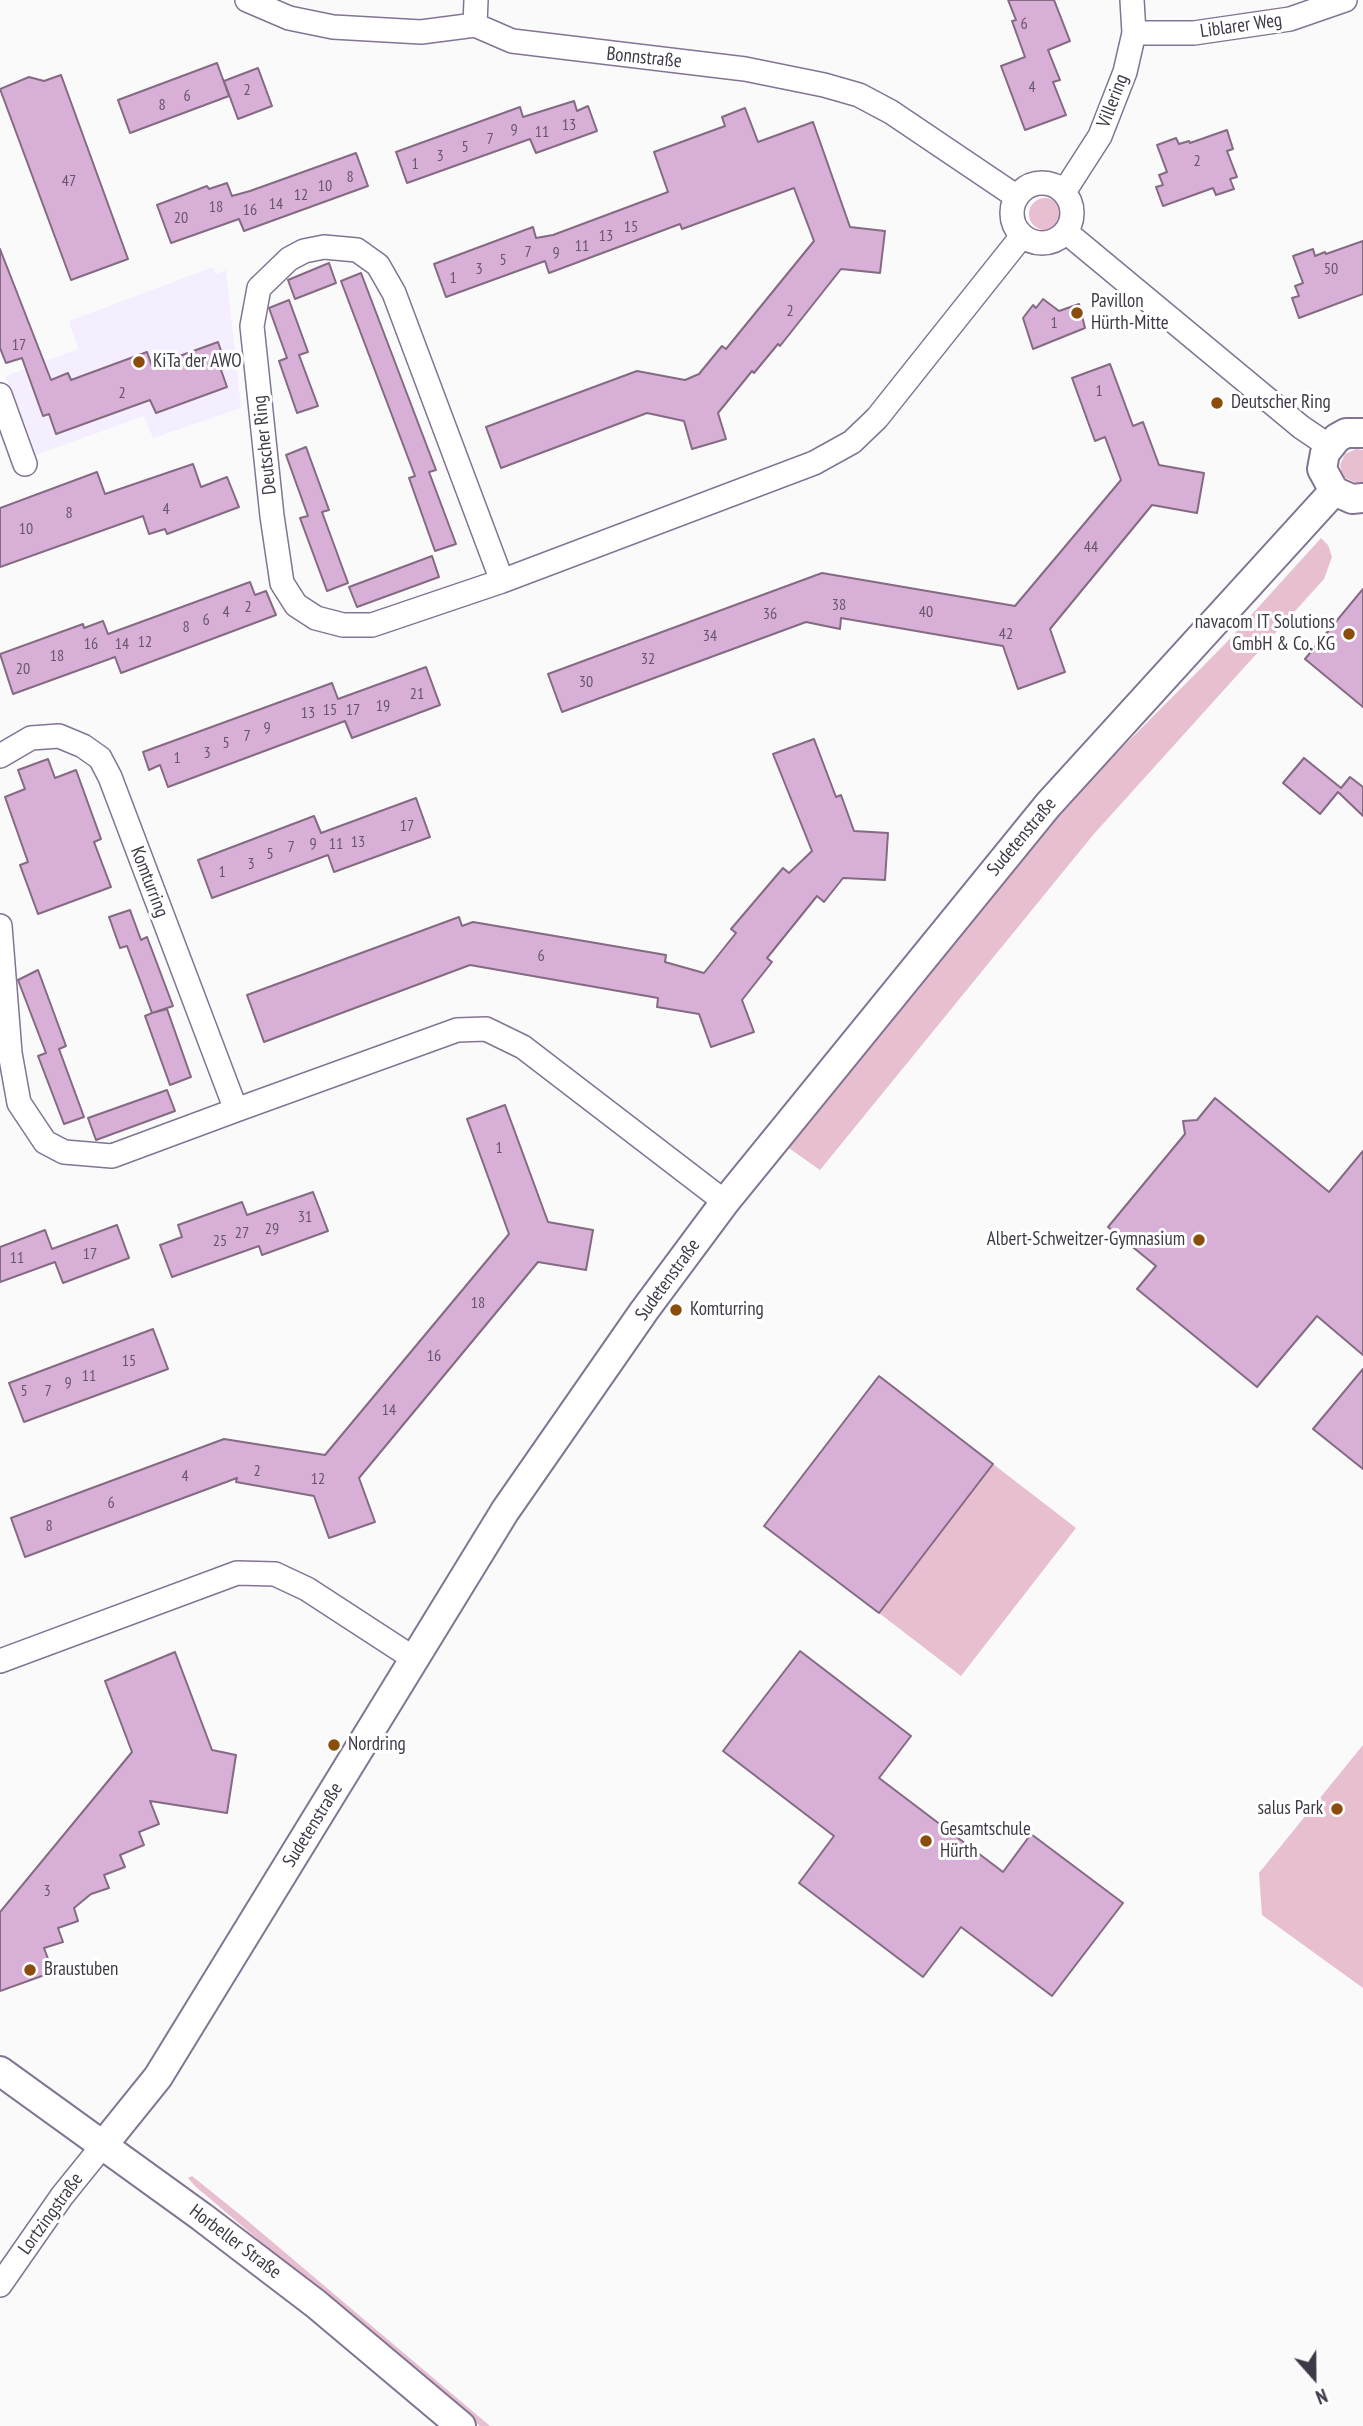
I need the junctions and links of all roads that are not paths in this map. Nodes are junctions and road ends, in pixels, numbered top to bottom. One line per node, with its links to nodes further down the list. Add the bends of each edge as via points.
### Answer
1 (247, 0): 5 (street, via 289,18 333,27 421,32)
2 (476, 0): 5 (street)
3 (1132, 0): 6 (street, Villering)
4 (1345, 0): 6 (street, Liblarer Weg, via 1278,21 1194,33)
5 (475, 25): 8 (street, Bonnstraße, via 512,41 744,69 859,95 948,148)
6 (1134, 33): 7 (street, Villering, via 1125,72 1100,136)
7 (1064, 192): 8 (street, via 1039,183); 9 (street, via 1072,212)
8 (1017, 197): 10 (street, via 1012,215)
9 (1066, 232): 10 (street, via 1047,243); 13 (street)
10 (1023, 236): 17 (street, Deutscher Ring, via 877,418 852,442 814,463)
11 (0, 395): 14 (street)
12 (1363, 433): 13 (street, via 1346,433)
13 (1329, 446): 15 (street, via 1322,469)
14 (25, 464)
15 (1334, 491): 16 (street, via 1352,499); 21 (street, Sudetenstraße, via 1048,805)
16 (1363, 498)
17 (502, 581): 17 (street, Deutscher Ring, via 394,293 378,265 356,250 324,247 289,259 259,288 252,326 282,583 296,605 316,618 343,625 372,625)
18 (0, 756): 20 (street, Komturring, via 31,738 59,736 100,758)
19 (0, 926): 20 (street, via 10,1053 19,1103 45,1142 64,1152 112,1156)
20 (236, 1110): 21 (street, via 445,1034 486,1029 523,1047)
21 (725, 1202): 22 (street, Sudetenstraße, via 505,1511)
22 (413, 1658): 23 (street, via 307,1589 275,1574 237,1573); 25 (street, Sudetenstraße, via 158,2077)
23 (0, 1661)
24 (0, 2071): 25 (street, Horbeller Straße)
25 (104, 2144): 26 (street, Lortzingstraße); 27 (street, Horbeller Straße, via 316,2304)
26 (0, 2285)
27 (461, 2426)

